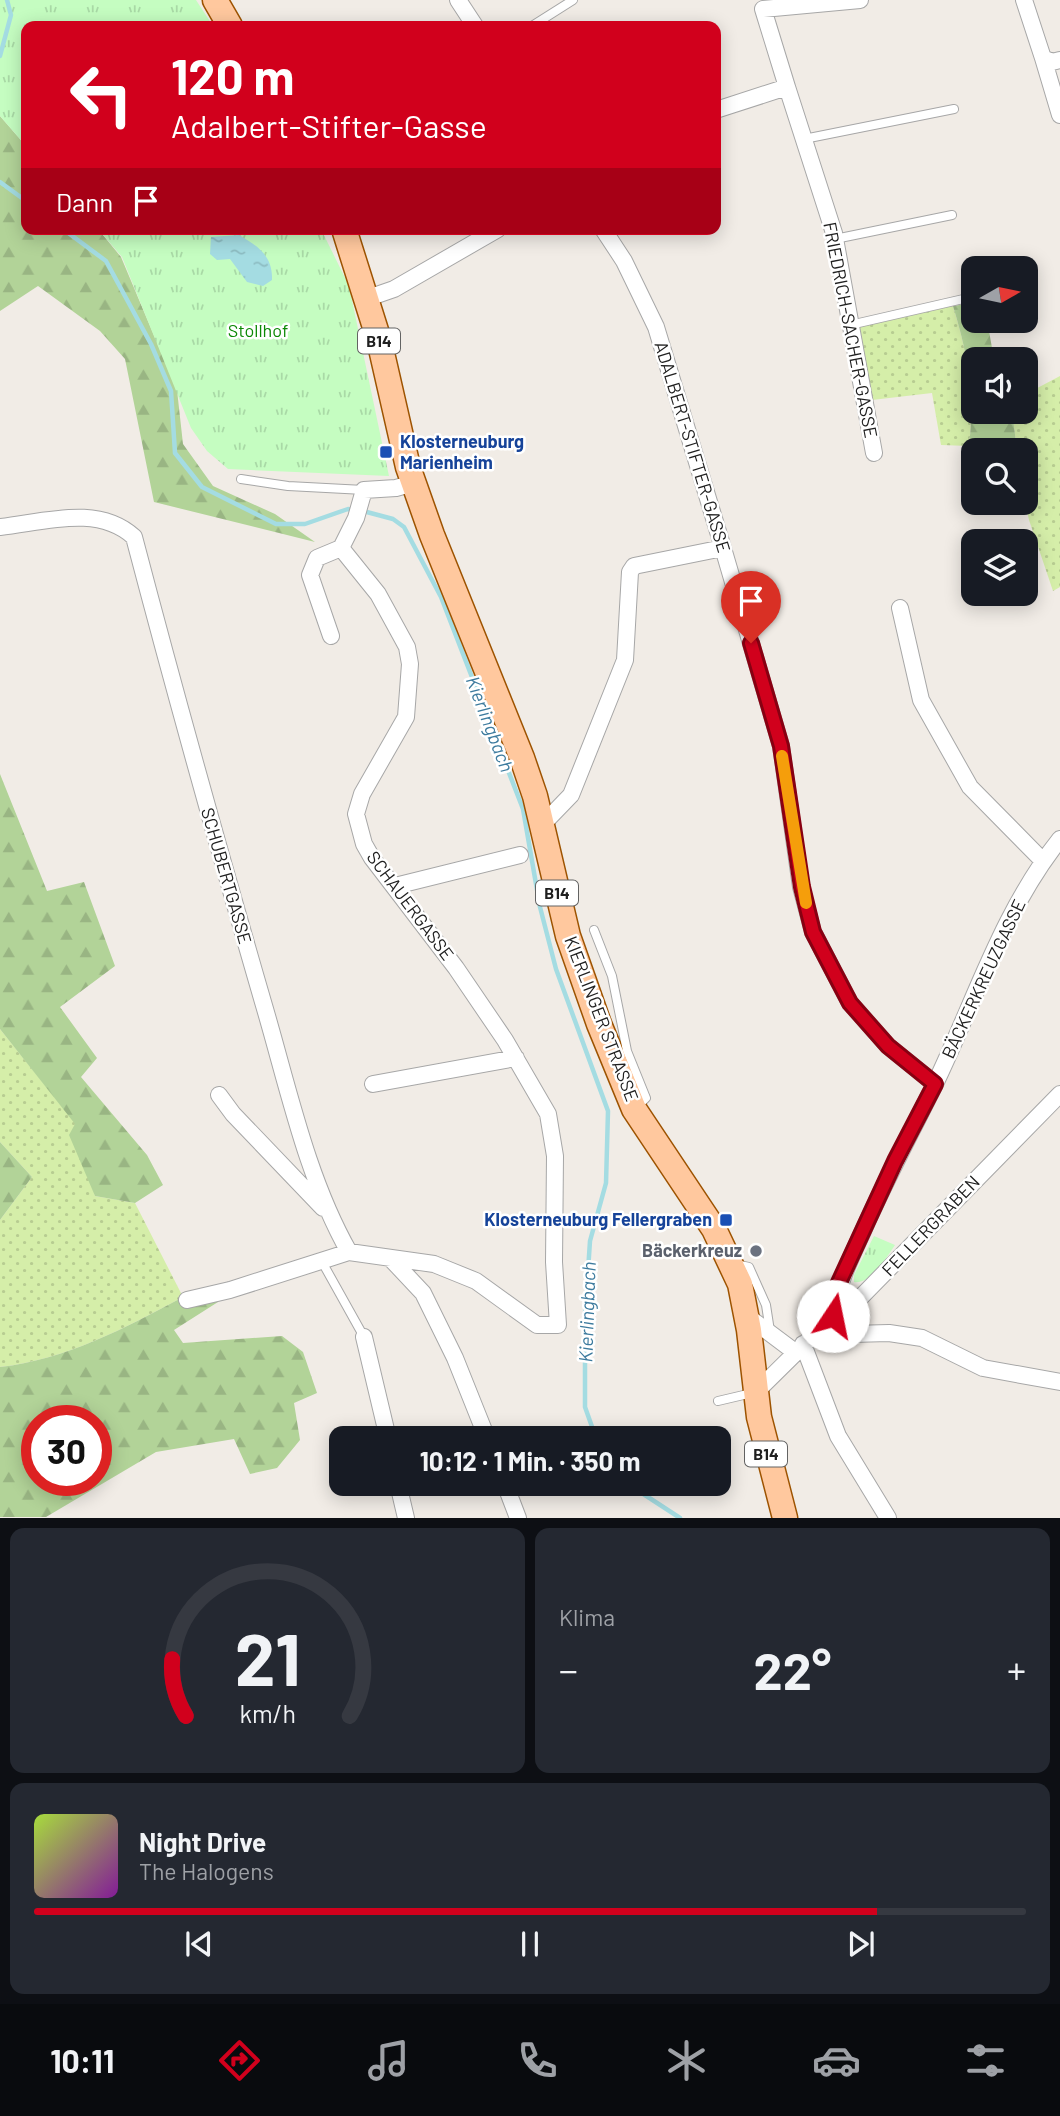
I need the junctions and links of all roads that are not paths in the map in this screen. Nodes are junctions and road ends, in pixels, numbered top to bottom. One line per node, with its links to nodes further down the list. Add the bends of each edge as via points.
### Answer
1 (215, 0): 7 (main road)
2 (457, 0): 8 (street)
3 (573, 0): 9 (lane)
4 (860, 0): 6 (street)
5 (1024, 0): 10 (street)
6 (760, 5): 12 (street, FRIEDRICH-SACHER-GASSE)
7 (227, 21)
8 (472, 21)
9 (540, 21)
10 (1043, 58): 11 (street); 15 (street)
11 (1060, 60)
12 (787, 87): 13 (street); 16 (street, FRIEDRICH-SACHER-GASSE)
13 (721, 108)
14 (954, 108): 16 (lane)
15 (1060, 115)
16 (804, 139): 21 (street, FRIEDRICH-SACHER-GASSE)
17 (952, 215): 21 (lane)
18 (346, 235): 22 (main road, KIERLINGER STRASSE / B14)
19 (488, 235): 22 (street, via 394,289)
20 (607, 235): 31 (street, ADALBERT-STIFTER-GASSE, via 656,327)
21 (835, 239): 24 (street, FRIEDRICH-SACHER-GASSE)
22 (368, 298): 27 (main road, KIERLINGER STRASSE / B14)
23 (961, 300): 24 (lane)
24 (850, 325): 25 (street, FRIEDRICH-SACHER-GASSE)
25 (874, 453)
26 (241, 479): 28 (lane)
27 (414, 483): 28 (street); 34 (main road, KIERLINGER STRASSE / B14, via 522,758)
28 (363, 496): 30 (street)
29 (0, 527): 46 (street, SCHUBERTGASSE, via 95,517 119,524 134,537 194,767)
30 (341, 548): 33 (street, via 317,558 310,575); 38 (street, SCHAUERGASSE, via 378,594 409,655 405,717 362,794 356,814 363,844)
31 (723, 548): 34 (street, via 634,566 629,572 625,660 571,795); 42 (street, ADALBERT-STIFTER-GASSE, via 781,746 813,932 850,1003 888,1046)
32 (900, 608): 37 (street, via 921,700 964,776)
33 (331, 636)
34 (542, 825): 45 (main road, KIERLINGER STRASSE / B14, via 568,936)
35 (1060, 839): 37 (street, BÄCKERKREUZGASSE)
36 (520, 855): 38 (street)
37 (1043, 860): 42 (street, BÄCKERKREUZGASSE, via 1004,925)
38 (395, 886): 40 (street, SCHAUERGASSE)
39 (594, 930): 45 (lane, via 612,976 627,1051 646,1098)
40 (516, 1058): 41 (street); 48 (street, SCHAUERGASSE, via 541,1098 552,1132 558,1325 537,1325 476,1281 434,1264)
41 (373, 1084)
42 (935, 1084): 53 (street, BÄCKERKREUZGASSE, via 836,1289)
43 (219, 1094): 46 (street, SCHUBERTGASSE)
44 (1060, 1094): 53 (street, FELLERGRABEN, via 861,1297)
45 (634, 1109): 50 (main road, KIERLINGER STRASSE / B14)
46 (327, 1213): 47 (street, SCHUBERTGASSE)
47 (349, 1252): 48 (street); 49 (street)
48 (391, 1259): 61 (street, via 423,1293 456,1358)
49 (321, 1260): 51 (street); 55 (lane)
50 (731, 1262): 52 (main road, KIERLINGER STRASSE / B14); 54 (lane, via 749,1267 766,1305)
51 (187, 1300)
52 (747, 1316): 54 (street); 58 (main road, KIERLINGER STRASSE / B14)
53 (833, 1316): 56 (street, FELLERGRABEN)
54 (771, 1334): 56 (street)
55 (365, 1337): 60 (street)
56 (804, 1344): 57 (street, via 889,1333 922,1338 983,1368); 58 (street, FELLERGRABEN); 67 (street, via 838,1436)
57 (1060, 1382)
58 (756, 1392): 59 (lane); 66 (main road, KIERLINGER STRASSE / B14, via 764,1443)
59 (718, 1401)
60 (385, 1426)
61 (482, 1426)
62 (400, 1496): 64 (street)
63 (510, 1496): 65 (street)
64 (403, 1517)
65 (518, 1517)
66 (785, 1517)
67 (888, 1517)

